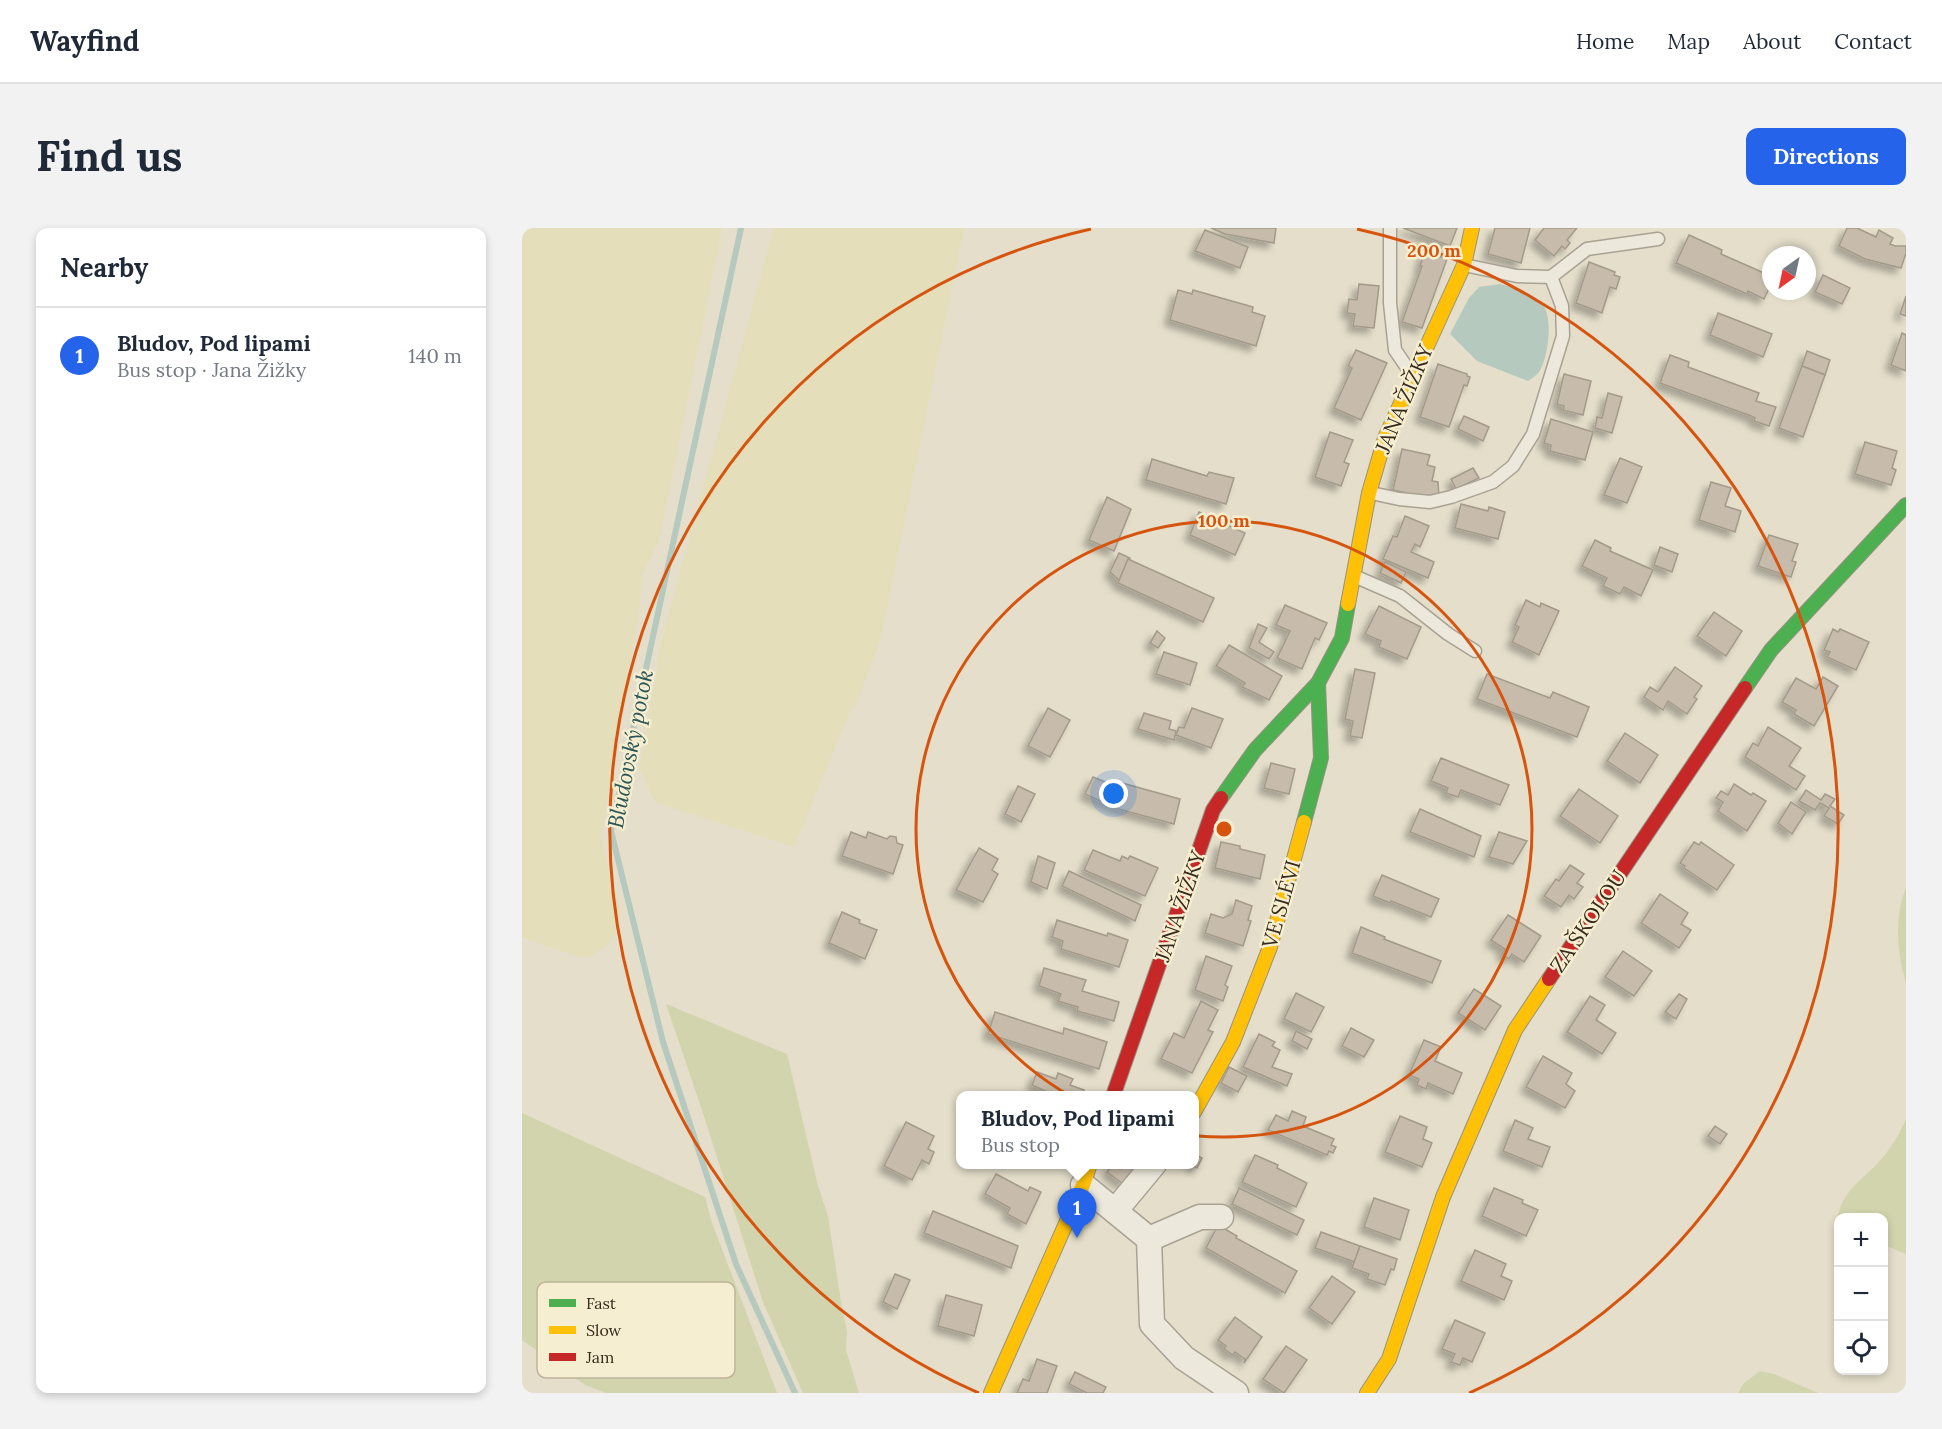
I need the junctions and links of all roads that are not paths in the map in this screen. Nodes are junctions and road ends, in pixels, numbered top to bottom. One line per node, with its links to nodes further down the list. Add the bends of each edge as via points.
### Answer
1 (1390, 228): 6 (lane, via 1390,303 1395,350)
2 (1472, 228): 4 (street, JANA ŽIŽKY)
3 (1659, 238): 5 (lane, via 1587,249)
4 (1464, 265): 5 (lane, via 1517,276); 6 (street, JANA ŽIŽKY)
5 (1551, 277): 7 (lane, via 1562,306 1563,336 1533,434 1513,466 1493,482 1430,502)
6 (1413, 376): 7 (street, JANA ŽIŽKY, via 1385,438)
7 (1369, 493): 9 (street, JANA ŽIŽKY)
8 (1906, 505): 21 (street, ZA ŠKOLOU, via 1771,650 1515,1030 1443,1197 1389,1359)
9 (1353, 576): 10 (lane, via 1400,596); 11 (street, JANA ŽIŽKY, via 1342,638)
10 (1475, 651)
11 (1318, 683): 12 (street, JANA ŽIŽKY, via 1255,750 1213,810); 13 (street, VE SLÉVI, via 1321,758 1270,947 1233,1042)
12 (1114, 1091)
13 (1199, 1103)
14 (1150, 1169): 16 (street)
15 (1086, 1175): 16 (street); 19 (street)
16 (1115, 1211): 18 (street)
17 (1221, 1217): 18 (street, via 1200,1216)
18 (1149, 1239): 20 (street, via 1152,1324 1184,1358)
19 (991, 1393)
20 (1236, 1393)
21 (1367, 1393)

